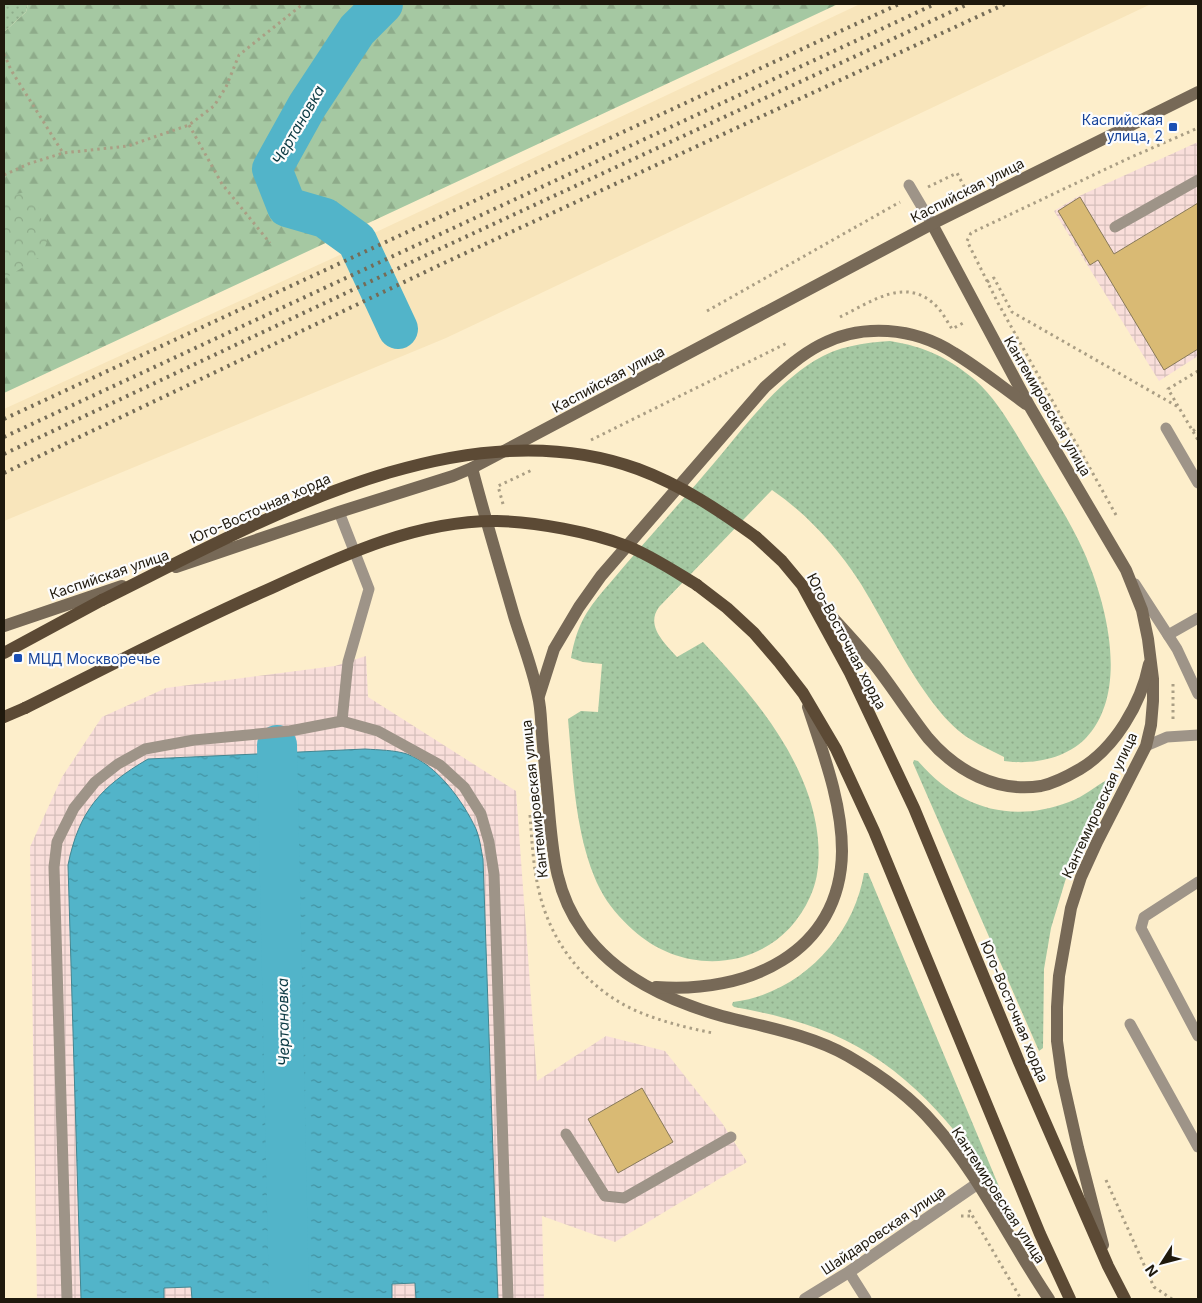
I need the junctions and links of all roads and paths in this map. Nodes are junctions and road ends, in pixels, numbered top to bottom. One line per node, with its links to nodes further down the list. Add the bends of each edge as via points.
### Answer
1 (303, 4): 4 (path, via 239,55 214,106)
2 (4, 54): 6 (path)
3 (1198, 92): 11 (main road, Каспийская улица)
4 (189, 125): 6 (path, via 128,146); 13 (path, via 222,184)
5 (1198, 128): 14 (path, via 971,233 968,245)
6 (63, 153): 8 (path)
7 (957, 173): 10 (path)
8 (4, 175)
9 (1198, 180): 12 (lane)
10 (912, 189): 11 (lane); 15 (path)
11 (932, 224): 20 (main road, Кантемировская улица); 27 (main road, Каспийская улица)
12 (1115, 228)
13 (270, 243)
14 (987, 282): 21 (path, via 994,278 1012,312); 32 (path)
15 (707, 311)
16 (834, 320): 17 (path, via 887,294 909,291 932,302)
17 (952, 329)
18 (790, 342): 26 (path)
19 (1198, 371): 21 (path, via 1168,389)
20 (1030, 407): 33 (main road, Кантемировская улица); 43 (main road, via 954,353 907,333 874,330 857,333 821,344 807,352 765,387 601,576 554,649)
21 (1180, 408): 24 (path)
22 (1198, 427): 24 (path)
23 (1166, 428): 29 (lane)
24 (1193, 431): 25 (path)
25 (1198, 440)
26 (587, 443)
27 (472, 468): 31 (main road, Каспийская улица); 43 (main road, Кантемировская улица)
28 (534, 469): 30 (path, via 498,486)
29 (1198, 483)
30 (505, 511)
31 (339, 512): 36 (main road, Каспийская улица); 45 (lane, via 369,589 348,662)
32 (1118, 517)
33 (1126, 570): 37 (lane); 39 (main road, Кантемировская улица, via 1142,610)
34 (802, 585): 38 (main road, Юго-Восточная хорда, bridge, via 756,537 701,499 637,469 601,459 535,451 458,456 369,478 311,499 102,600); 39 (main road, via 875,665 929,739 972,775 998,784 1020,787 1043,785 1086,765 1119,731 1134,707); 62 (main road, Юго-Восточная хорда, via 850,673 914,808)
35 (1198, 618): 37 (lane)
36 (4, 626)
37 (1168, 635): 42 (lane)
38 (4, 653)
39 (1150, 656): 48 (main road, Кантемировская улица, via 1153,701)
40 (1172, 681): 47 (path)
41 (803, 693): 44 (main road, bridge, via 754,634 727,608 660,563 627,546 560,529 498,521 424,529 310,570); 51 (main road, via 837,802 842,849 840,878 824,917 804,943 786,959 750,976 707,987); 70 (main road, via 836,749 874,831 1040,1234)
42 (1198, 694)
43 (539, 696): 51 (main road, Кантемировская улица, via 552,848 560,887 574,918 594,945 624,973)
44 (4, 717)
45 (342, 721): 64 (lane, via 290,731 194,740 145,749 95,782 74,808 57,842 54,867); 65 (lane, via 378,730 440,765 464,787 481,814 494,874)
46 (1198, 735): 47 (lane)
47 (1174, 736): 48 (lane)
48 (1146, 746): 62 (main road, Кантемировская улица, via 1080,877 1069,916 1059,976 1057,1041 1062,1077)
49 (530, 812): 54 (path, via 535,872 545,913 567,954 582,973 621,1003 640,1013 682,1027)
50 (1198, 882): 52 (lane, via 1144,917 1141,928)
51 (646, 986): 60 (main road, Кантемировская улица, via 692,1006 798,1034 848,1056 886,1081 934,1123)
52 (1194, 1017): 55 (lane)
53 (1130, 1024): 58 (lane)
54 (722, 1035)
55 (1198, 1036)
56 (566, 1134): 57 (lane, via 605,1196 624,1198)
57 (730, 1136)
58 (1198, 1146)
59 (1104, 1176): 72 (path, via 1154,1287)
60 (977, 1184): 61 (street, Шайдаровская улица); 69 (main road, Кантемировская улица)
61 (961, 1195): 63 (street, Шайдаровская улица); 68 (path)
62 (1108, 1266): 71 (main road, Юго-Восточная хорда)
63 (849, 1272): 66 (street, Шайдаровская улица); 67 (lane)
64 (67, 1299)
65 (508, 1299)
66 (805, 1299)
67 (866, 1299)
68 (1021, 1299)
69 (1049, 1299)
70 (1070, 1299)
71 (1125, 1299)
72 (1172, 1299)

